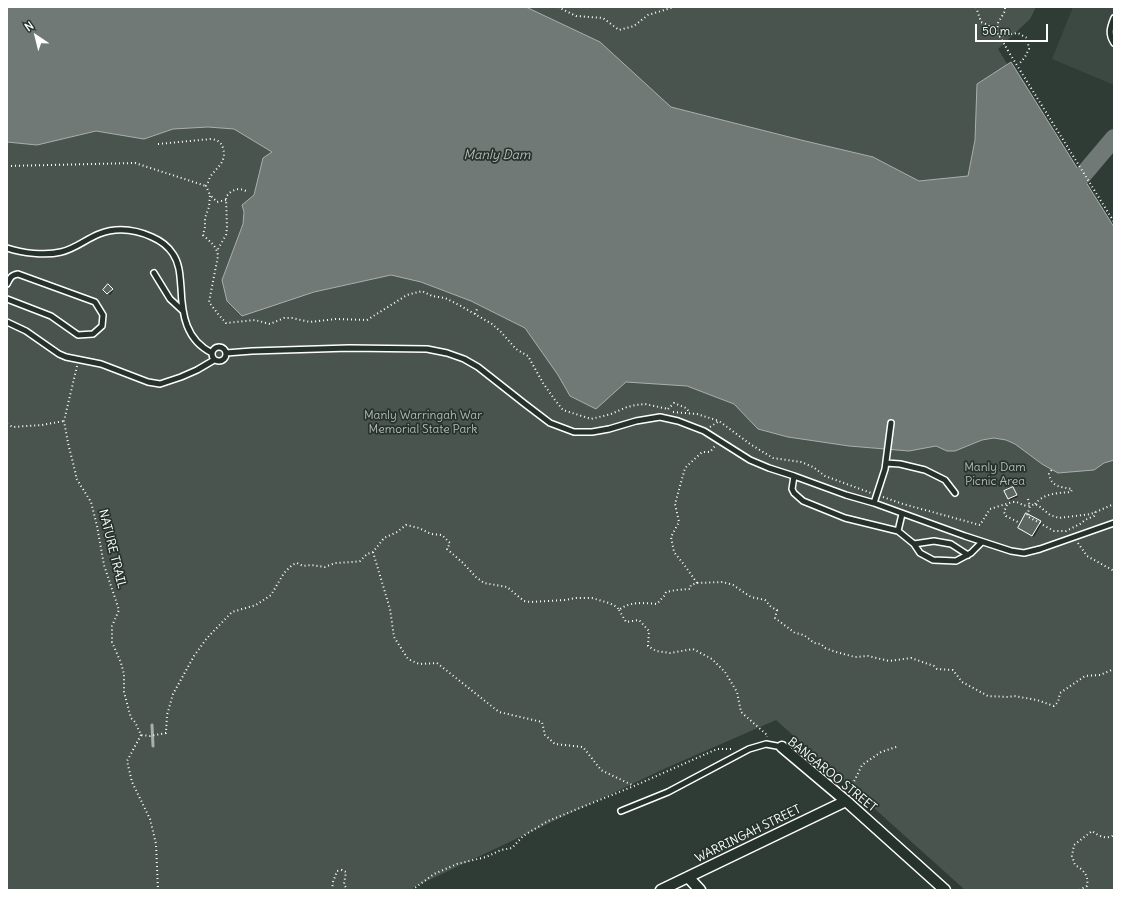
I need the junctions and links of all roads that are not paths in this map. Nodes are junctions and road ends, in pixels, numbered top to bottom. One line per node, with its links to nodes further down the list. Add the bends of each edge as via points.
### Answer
1 (1114, 18): 2 (lane, via 1110,37)
2 (1114, 43)
3 (8, 248): 4 (lane); 8 (lane, via 49,254 62,252 98,234 115,229 141,232 166,246 178,263)
4 (7, 256)
5 (154, 273): 8 (lane, via 170,299)
6 (7, 284): 7 (lane, via 13,275 18,274 95,302 103,315 102,326 93,334 78,335 51,316)
7 (7, 299)
8 (184, 311): 10 (lane, via 191,335 203,348)
9 (7, 322): 12 (lane, via 66,357 101,364 148,382 160,384 186,375)
10 (212, 353): 11 (lane, via 219,347); 12 (lane)
11 (226, 353): 12 (lane, via 221,361); 15 (lane, via 349,348 428,349 447,353 478,367 550,423 574,432 592,432 660,417 678,420 704,431 750,460)
12 (214, 360)
13 (891, 423): 14 (lane)
14 (886, 462): 16 (lane, via 925,470 945,480); 17 (lane)
15 (794, 476): 17 (lane); 20 (lane, via 792,489 803,501 845,518)
16 (955, 493)
17 (874, 503): 18 (lane)
18 (902, 514): 20 (lane); 21 (lane)
19 (1114, 523): 21 (lane, via 1024,553)
20 (898, 531): 22 (lane)
21 (982, 542): 23 (lane)
22 (914, 544): 23 (lane, via 934,541 951,544); 23 (lane, via 920,553 933,560 956,561)
23 (968, 555)
24 (782, 747): 25 (street, BANGAROO STREET); 26 (lane, BANGAROO STREET, via 766,744 749,749 668,792)
25 (846, 801): 27 (street, WARRINGAH STREET); 30 (street, BANGAROO STREET)
26 (621, 812)
27 (688, 877): 28 (street, WARRINGAH STREET); 29 (street)
28 (661, 890)
29 (700, 890)
30 (944, 890)

